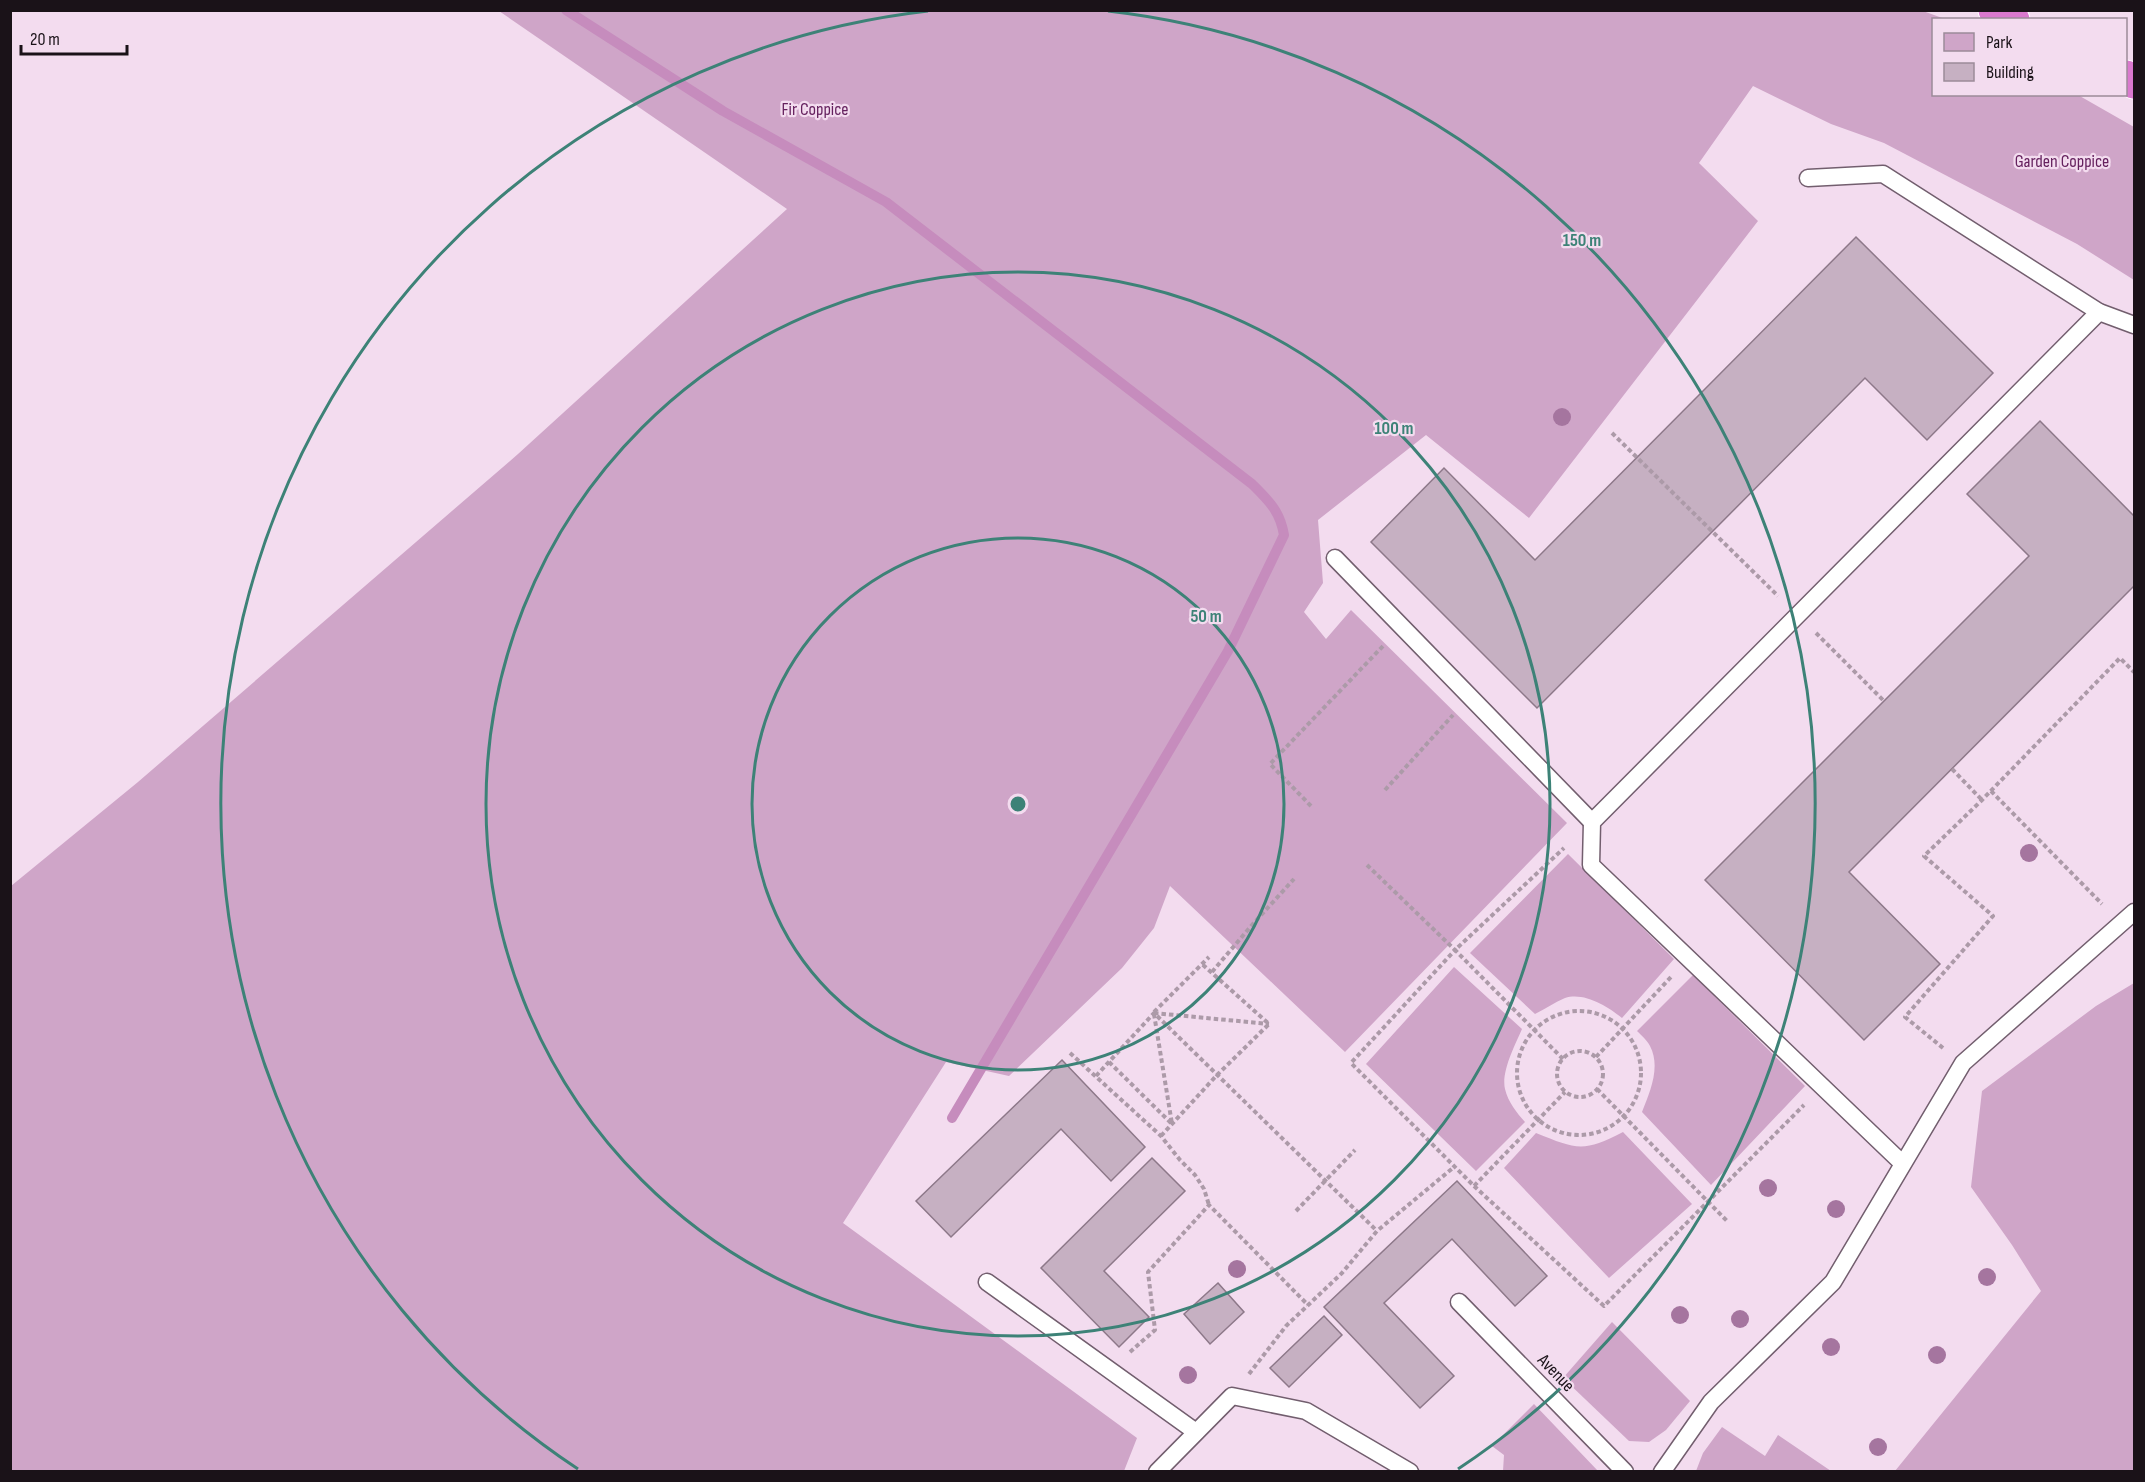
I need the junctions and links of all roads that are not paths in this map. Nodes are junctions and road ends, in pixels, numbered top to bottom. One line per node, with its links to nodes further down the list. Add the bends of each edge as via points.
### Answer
1 (1995, 10): 2 (highway)
2 (2009, 18)
3 (1808, 178): 4 (lane, via 1883,174)
4 (2099, 312): 5 (lane); 7 (lane)
5 (2134, 325)
6 (1335, 558): 7 (lane)
7 (1592, 822): 9 (lane, via 1591,865)
8 (2134, 912): 9 (lane, via 1963,1063)
9 (1902, 1163): 16 (lane, via 1833,1282 1711,1402)
10 (987, 1282): 12 (lane)
11 (1459, 1302): 15 (lane, Avenue)
12 (1196, 1432): 13 (lane); 14 (lane, via 1233,1396 1306,1412)
13 (1157, 1472)
14 (1410, 1472)
15 (1625, 1472)
16 (1662, 1472)

